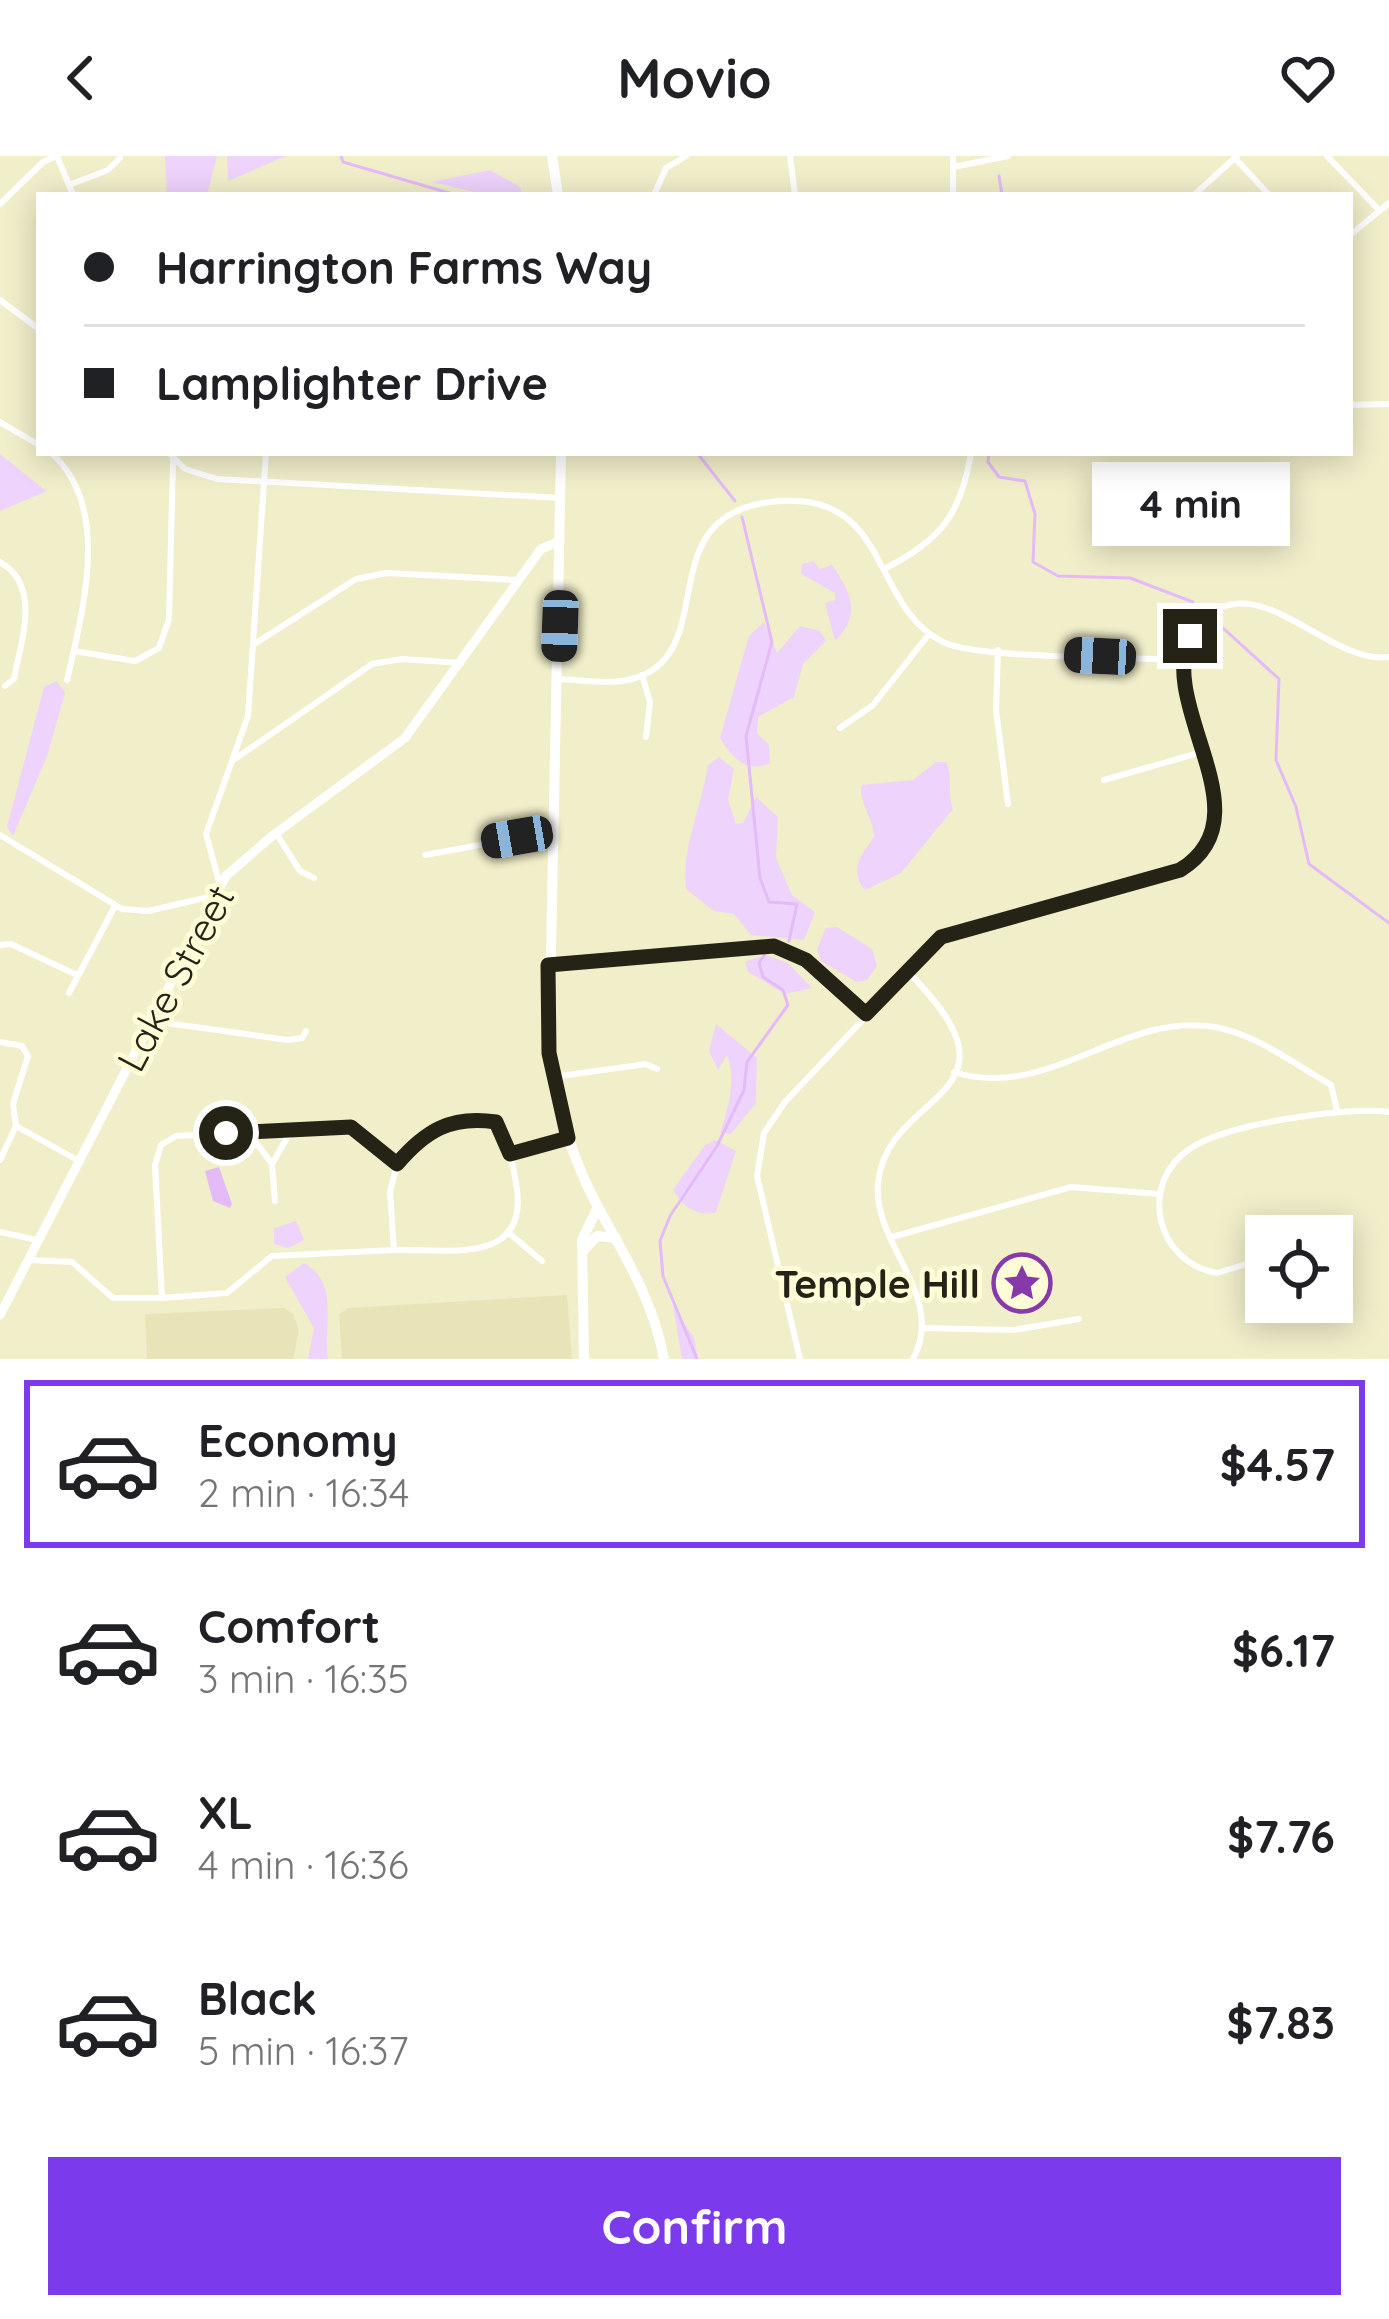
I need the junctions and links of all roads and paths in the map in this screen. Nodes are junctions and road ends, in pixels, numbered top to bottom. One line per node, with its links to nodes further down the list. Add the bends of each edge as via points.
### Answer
1 (57, 156): 11 (street); 20 (street)
2 (552, 156): 13 (main road)
3 (686, 156): 14 (street, via 666,168)
4 (790, 156): 15 (street)
5 (953, 156): 10 (street)
6 (1008, 156): 10 (street)
7 (1327, 156): 21 (street)
8 (1236, 157): 17 (street); 18 (street)
9 (120, 158): 11 (street)
10 (952, 167): 16 (street)
11 (69, 185): 12 (street)
12 (72, 192)
13 (558, 192)
14 (655, 192)
15 (795, 192)
16 (953, 192)
17 (1197, 192)
18 (1266, 192)
19 (1389, 203): 21 (street)
20 (0, 204)
21 (1379, 210): 22 (street)
22 (1353, 232)
23 (0, 300): 24 (street)
24 (36, 327)
25 (1389, 404): 26 (street)
26 (1353, 405)
27 (0, 422): 28 (street)
28 (36, 443)
29 (55, 456): 43 (street, via 75,477 86,509)
30 (171, 456): 34 (street, via 205,477); 43 (street, via 162,642 135,661)
31 (266, 456): 34 (street)
32 (561, 456): 35 (main road)
33 (970, 456): 38 (street, via 951,521 926,547)
34 (265, 481): 35 (street); 41 (street)
35 (561, 498): 36 (main road)
36 (560, 541): 39 (street, Lake Street, via 545,544); 48 (main road)
37 (0, 562): 50 (street, via 26,598 14,679)
38 (886, 568): 40 (street); 47 (street, via 867,536 828,508 782,500 730,513 699,543 672,648)
39 (520, 580): 41 (street, via 387,573 356,579); 46 (street, Lake Street)
40 (929, 634): 42 (street, via 952,646); 51 (street, via 872,705)
41 (253, 645): 54 (street, via 248,716)
42 (998, 650): 45 (street); 56 (street, via 996,712)
43 (74, 651): 49 (street)
44 (1389, 658): 45 (street, via 1356,655 1246,604 1203,620)
45 (1180, 660): 53 (street)
46 (461, 664): 54 (street, via 372,664); 57 (street, Lake Street, via 405,738)
47 (642, 676): 48 (street); 52 (street)
48 (558, 679): 58 (main road)
49 (68, 680)
50 (4, 686)
51 (840, 728)
52 (646, 737)
53 (1202, 752): 55 (street); 66 (street, via 1215,823 1188,866 958,931)
54 (232, 761): 62 (street, via 206,837)
55 (1104, 780)
56 (1008, 804)
57 (276, 832): 61 (street, via 299,871); 62 (street, Lake Street)
58 (554, 832): 60 (street); 65 (main road)
59 (0, 835): 63 (street)
60 (424, 855)
61 (314, 878)
62 (219, 890): 63 (street, via 148,910); 70 (street, Lake Street)
63 (115, 906): 67 (street)
64 (0, 944): 67 (street)
65 (548, 965): 69 (street, via 774,946 806,960); 75 (main road)
66 (906, 970): 69 (street); 74 (street, via 956,1028)
67 (77, 974): 68 (street)
68 (69, 993)
69 (866, 1014): 106 (street, via 777,1112 758,1153 758,1189)
70 (148, 1020): 71 (street, via 288,1040); 84 (street, Lake Street)
71 (307, 1031)
72 (0, 1042): 78 (street, via 22,1046 28,1056 13,1104)
73 (657, 1069): 75 (street)
74 (954, 1072): 76 (street, via 1018,1080 1162,1029 1213,1027 1331,1085); 92 (street, via 883,1164 879,1204)
75 (553, 1076): 81 (main road)
76 (1337, 1110): 77 (street); 87 (street, via 1192,1147 1170,1168)
77 (1389, 1112)
78 (16, 1126): 83 (street); 84 (street)
79 (291, 1131): 80 (street); 85 (street); 86 (street, via 351,1127)
80 (249, 1132): 85 (street); 100 (street, via 178,1136 158,1150)
81 (568, 1138): 82 (street); 89 (main road)
82 (510, 1154): 86 (street, via 496,1122 447,1124 428,1130); 91 (street, via 520,1207)
83 (0, 1160)
84 (81, 1162): 94 (street, Lake Street)
85 (272, 1164): 88 (street)
86 (397, 1164): 95 (street, via 390,1192)
87 (1159, 1195): 92 (street, via 1071,1187); 99 (street, via 1166,1238 1191,1264 1226,1273)
88 (275, 1201)
89 (598, 1207): 93 (main road); 96 (main road, via 584,1229)
90 (0, 1232): 94 (street)
91 (509, 1233): 95 (street, via 480,1248); 98 (street)
92 (892, 1238): 103 (street)
93 (617, 1239): 96 (main road, via 593,1237); 105 (main road, via 644,1288)
94 (39, 1241): 97 (street, Lake Street)
95 (394, 1250): 100 (street, via 272,1256 227,1293)
96 (582, 1254): 104 (main road)
97 (28, 1260): 100 (street, via 72,1262 116,1299); 101 (street, Lake Street)
98 (542, 1262)
99 (1245, 1266)
100 (162, 1298)
101 (0, 1315)
102 (1079, 1318): 103 (street, via 1014,1330)
103 (923, 1328): 107 (street)
104 (584, 1359)
105 (664, 1359)
106 (800, 1359)
107 (913, 1359)

